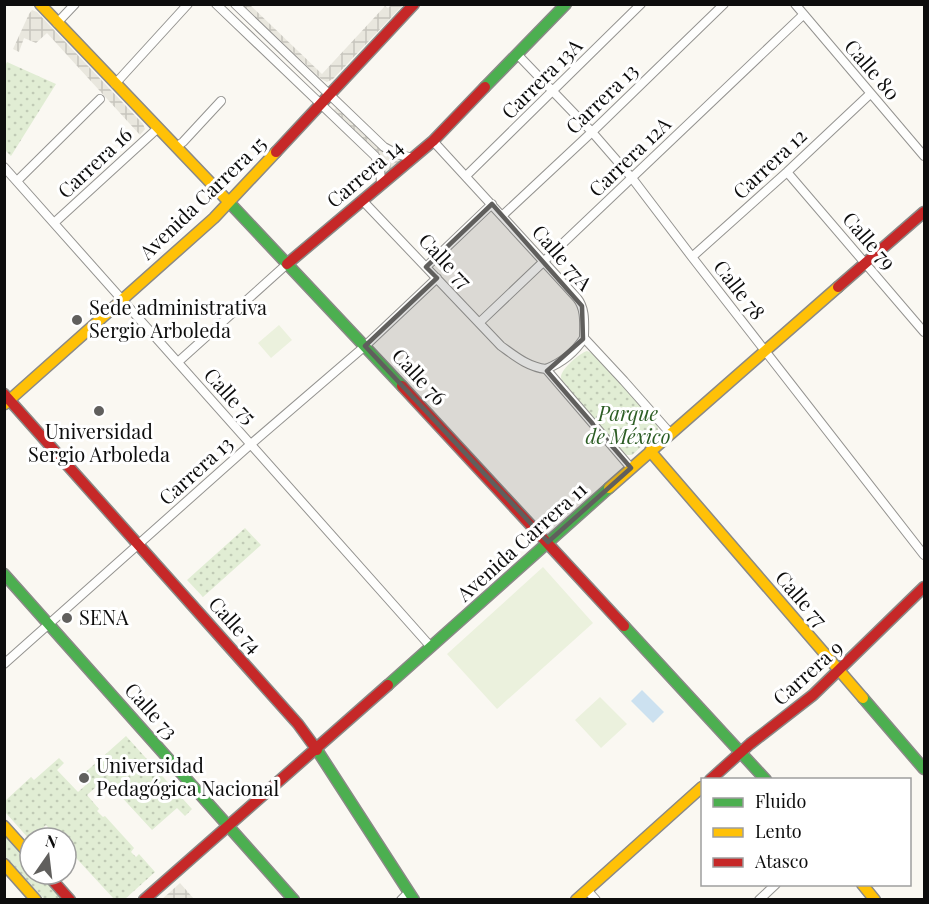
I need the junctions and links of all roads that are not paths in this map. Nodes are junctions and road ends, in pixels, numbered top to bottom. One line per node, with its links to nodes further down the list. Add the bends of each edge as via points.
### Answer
1 (40, 4): 12 (main road, Calle 76)
2 (75, 4): 12 (street)
3 (188, 4): 14 (street)
4 (216, 4): 20 (street)
5 (235, 4): 16 (street)
6 (414, 4): 16 (main road, Avenida Carrera 15)
7 (566, 4): 13 (main road, Carrera 14)
8 (640, 4): 15 (street, Carrera 13A)
9 (724, 4): 22 (street, Carrera 13)
10 (795, 4): 11 (street, Calle 80)
11 (803, 15): 17 (street, Calle 80); 30 (street, Carrera 12A)
12 (57, 23): 14 (main road, Calle 76)
13 (517, 54): 15 (street, Calle 78); 23 (main road, Carrera 14)
14 (115, 84): 21 (main road, Calle 76)
15 (552, 92): 22 (street, Calle 78); 29 (street, Carrera 13A)
16 (330, 94): 20 (main road, Avenida Carrera 15); 26 (street, via 384,147)
17 (870, 94): 25 (street, Calle 80); 28 (street, Carrera 12)
18 (100, 99): 31 (street)
19 (221, 100): 24 (street)
20 (321, 104): 32 (street, via 375,156); 34 (main road, Avenida Carrera 15)
21 (158, 128): 24 (main road, Calle 76); 38 (street, Carrera 16)
22 (592, 132): 30 (street, Calle 78); 37 (street, Carrera 13)
23 (433, 141): 26 (main road, Carrera 14); 29 (street, Calle 77A)
24 (176, 147): 34 (main road, Calle 76)
25 (924, 156)
26 (413, 158): 32 (main road, Carrera 14)
27 (4, 167): 31 (street, Calle 75)
28 (787, 172): 39 (street, Carrera 12); 42 (street, Calle 79)
29 (466, 176): 35 (street, Calle 77A)
30 (632, 178): 39 (street, Calle 78); 40 (street, Carrera 12A)
31 (17, 181): 38 (street, Calle 75)
32 (381, 184): 33 (main road, Carrera 14)
33 (362, 200): 41 (main road, Carrera 14); 43 (street, Calle 77)
34 (229, 203): 41 (main road, Calle 76); 45 (main road, Avenida Carrera 15)
35 (492, 204): 37 (street, Calle 77A); 43 (street)
36 (924, 213): 42 (main road, Avenida Carrera 11)
37 (502, 216): 40 (street, Calle 77A)
38 (54, 223): 45 (street, Calle 75)
39 (692, 257): 50 (street, Calle 78)
40 (544, 261): 46 (street, Carrera 12A); 48 (street, Calle 77A, via 580,302)
41 (287, 264): 49 (main road, Calle 76); 51 (street, Carrera 14)
42 (866, 264): 47 (street, Calle 79); 50 (main road, Avenida Carrera 11)
43 (426, 267): 44 (street, Calle 77)
44 (437, 278): 46 (street, Calle 77); 49 (street, Carrera 13)
45 (123, 300): 51 (street, Calle 75); 53 (main road, Avenida Carrera 15)
46 (479, 323): 52 (street, Calle 77, via 521,361)
47 (924, 332)
48 (584, 338): 52 (street, via 565,358); 54 (street)
49 (365, 346): 55 (street, Carrera 13); 58 (main road, Calle 76)
50 (766, 351): 54 (main road, Avenida Carrera 11); 60 (street, Calle 78)
51 (178, 362): 55 (street, Calle 75)
52 (546, 369): 57 (street, Calle 77)
53 (6, 399): 59 (main road, Calle 74)
54 (670, 433): 56 (main road, Avenida Carrera 11)
55 (251, 444): 59 (street, Carrera 13); 64 (street, Calle 75)
56 (650, 451): 57 (main road, Avenida Carrera 11); 66 (main road, Calle 77)
57 (631, 468): 58 (main road, Avenida Carrera 11)
58 (548, 542): 64 (main road, Avenida Carrera 11); 68 (main road, Calle 76)
59 (139, 545): 63 (street, Carrera 13); 67 (main road, Calle 74)
60 (924, 555)
61 (4, 574): 63 (main road, Calle 73)
62 (924, 587): 66 (main road, Carrera 9)
63 (49, 624): 65 (street, Carrera 13); 73 (main road, Calle 73)
64 (431, 647): 67 (main road, Avenida Carrera 11)
65 (4, 663)
66 (839, 670): 68 (main road, Carrera 9, via 806,702); 69 (main road, Calle 77)
67 (316, 749): 73 (main road, Avenida Carrera 11); 81 (main road, Calle 74)
68 (741, 752): 70 (main road, Carrera 9); 71 (main road, Calle 76)
69 (924, 770)
70 (712, 778)
71 (764, 778)
72 (701, 788): 80 (main road)
73 (229, 825): 84 (main road, Avenida Carrera 11); 85 (main road, Calle 73)
74 (4, 826): 75 (main road)
75 (18, 842)
76 (4, 864): 82 (main road)
77 (58, 886): 83 (main road)
78 (775, 886): 88 (street)
79 (863, 886): 89 (main road)
80 (587, 890): 86 (main road); 87 (street)
81 (408, 897)
82 (36, 900)
83 (70, 900)
84 (144, 900)
85 (294, 900)
86 (576, 900)
87 (596, 900)
88 (759, 900)
89 (875, 900)

